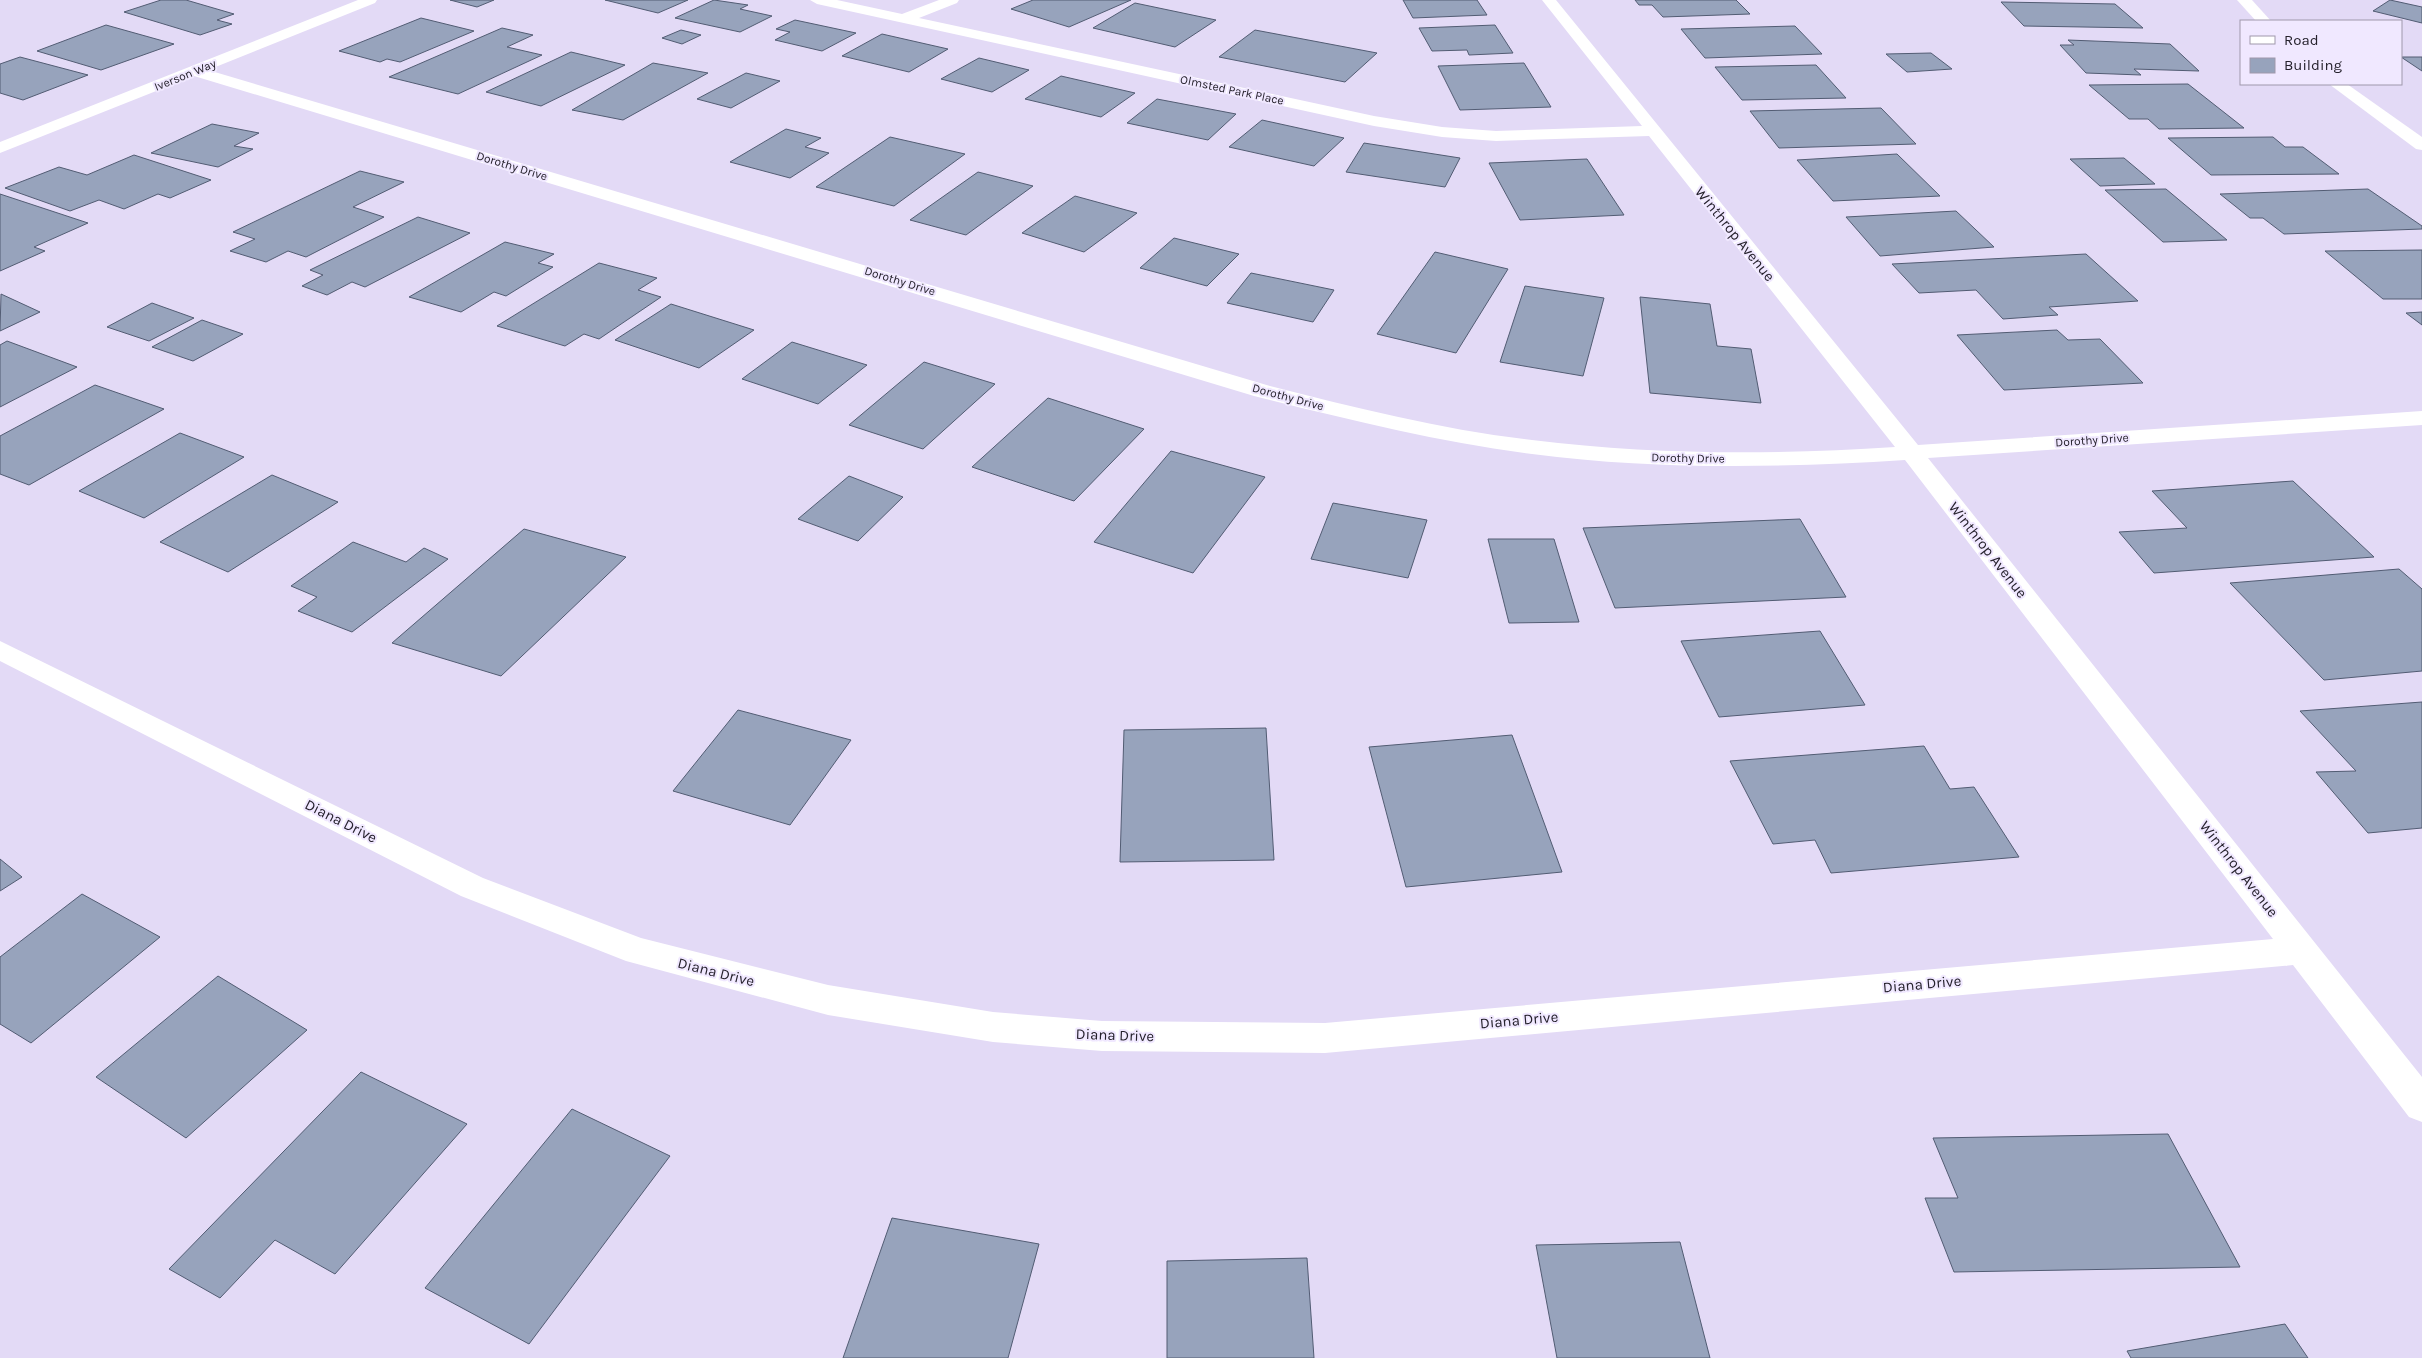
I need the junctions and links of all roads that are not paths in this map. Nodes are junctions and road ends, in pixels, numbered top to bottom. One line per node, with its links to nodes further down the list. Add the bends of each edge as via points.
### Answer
1 (370, 0): 8 (street, Iverson Way)
2 (817, 0): 6 (street, Olmsted Park Place)
3 (952, 0): 6 (street)
4 (1549, 0): 10 (street, Winthrop Avenue)
5 (2244, 0): 7 (street)
6 (903, 19): 10 (street, Olmsted Park Place, via 1374,121 1442,132 1496,136)
7 (2263, 20)
8 (195, 71): 12 (street, Iverson Way); 14 (street, Dorothy Drive, via 1326,408 1460,436 1532,447 1645,457 1779,460)
9 (2338, 85): 11 (street)
10 (1652, 132): 14 (street, Winthrop Avenue)
11 (2422, 145)
12 (0, 148)
13 (2422, 418): 14 (street, Dorothy Drive)
14 (1911, 452): 16 (street, Winthrop Avenue)
15 (0, 650): 16 (street, Diana Drive, via 472,887 628,948 828,1000 993,1027 1102,1036 1324,1038)
16 (2303, 950): 17 (street, Winthrop Avenue)
17 (2422, 1105)

